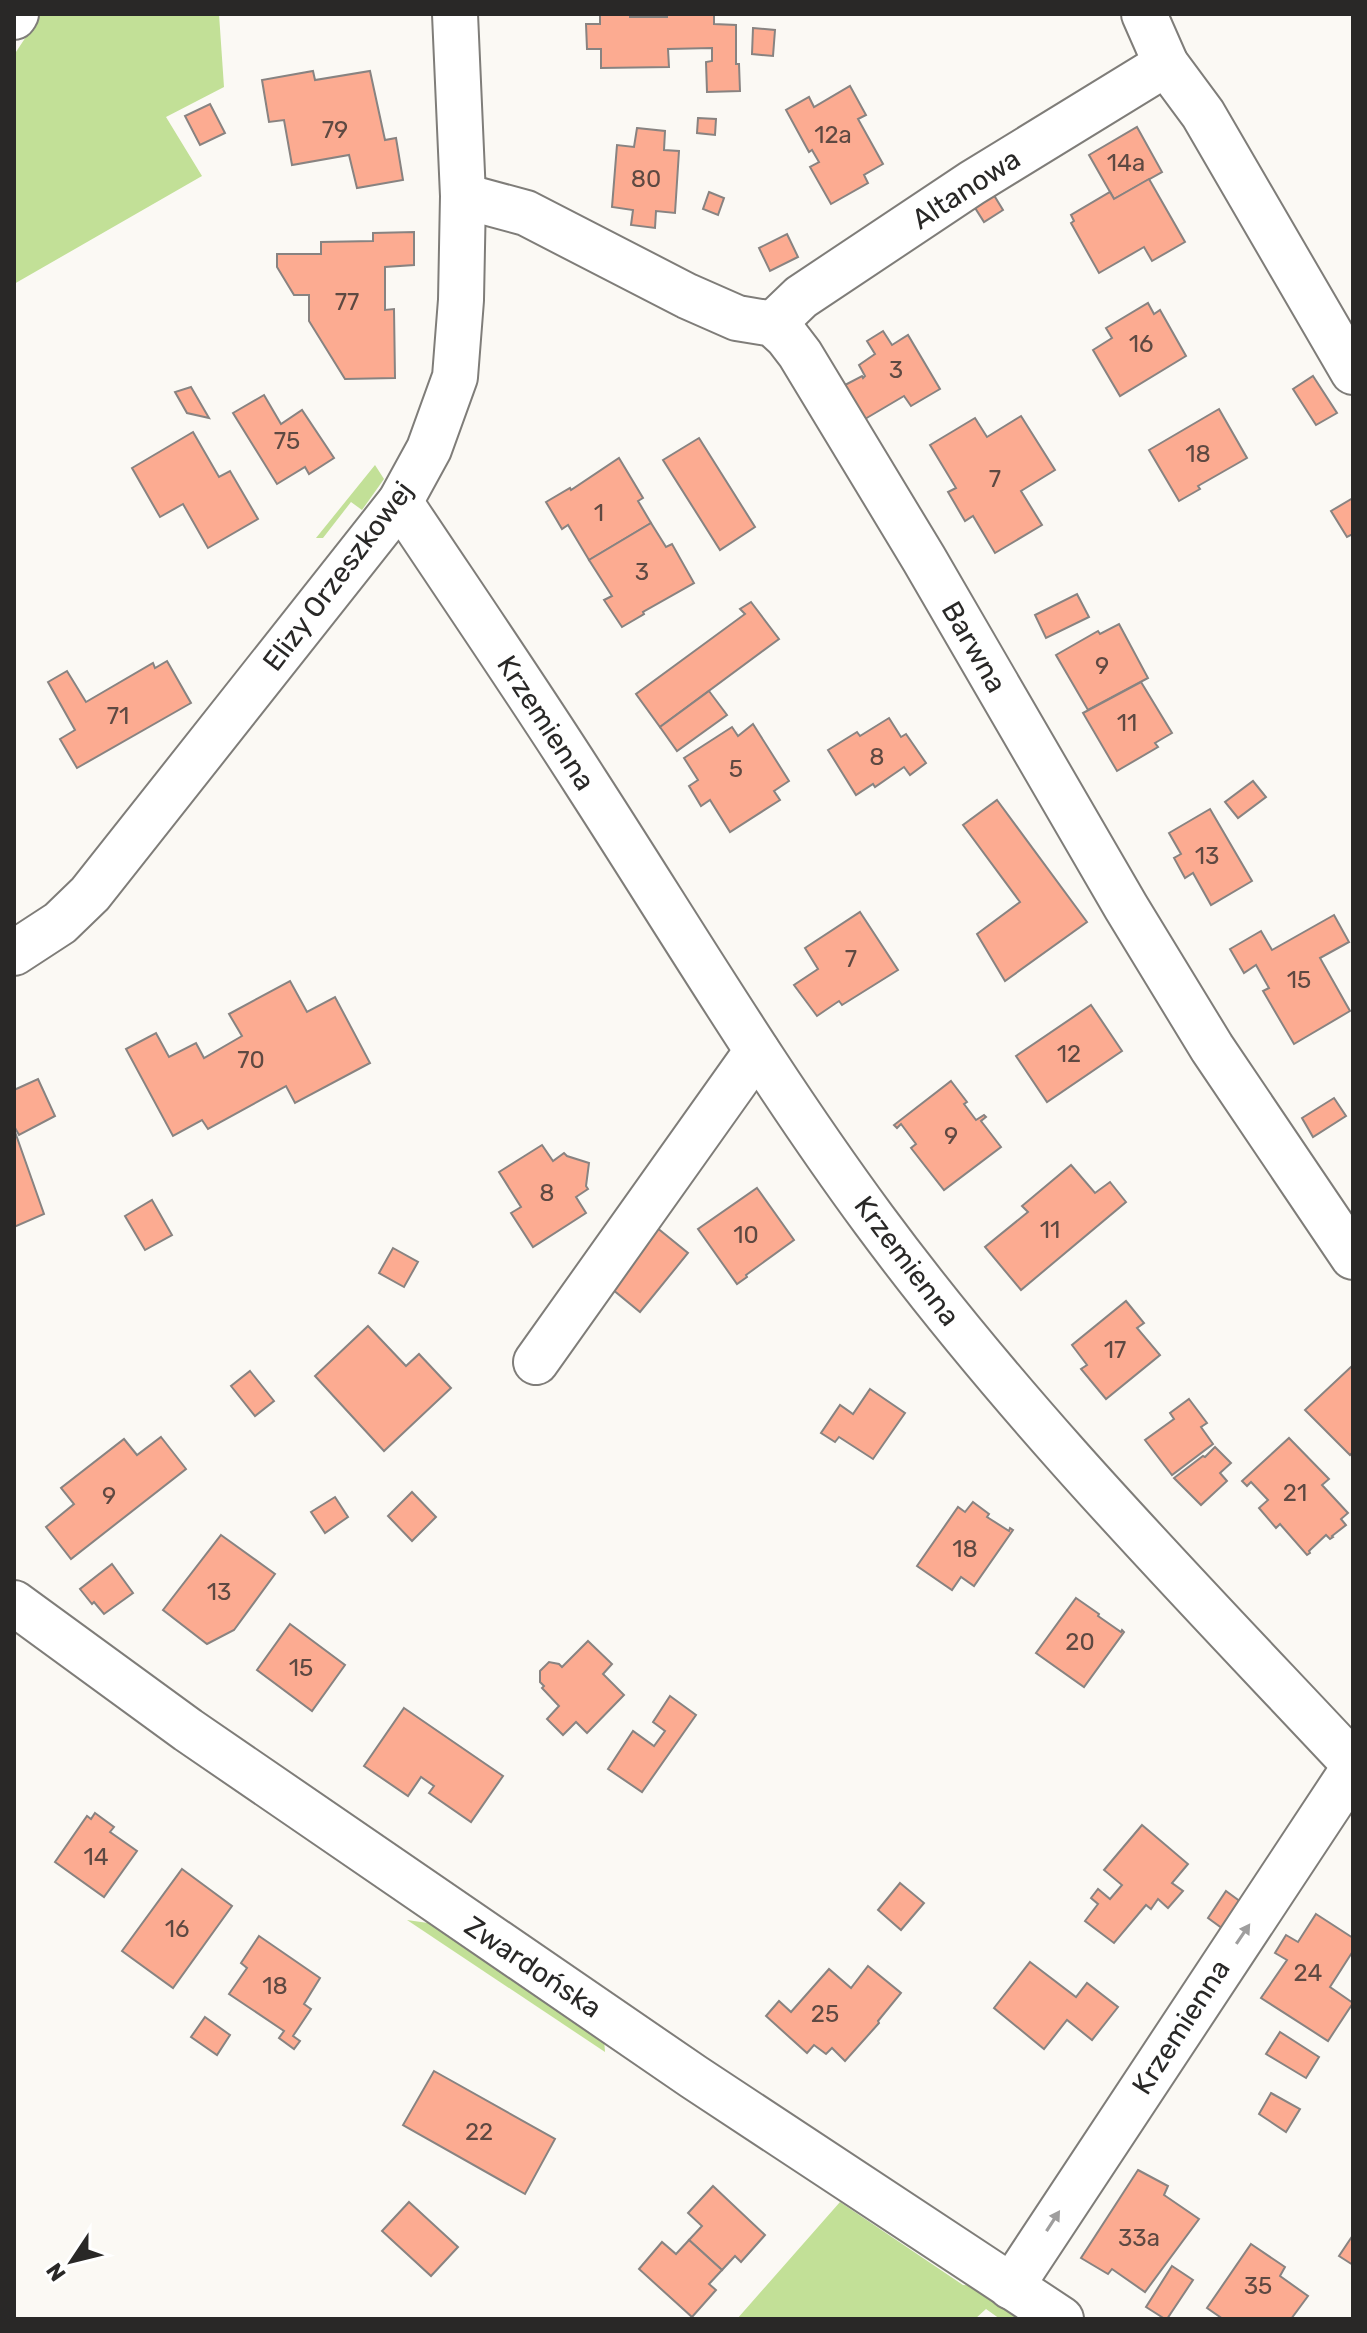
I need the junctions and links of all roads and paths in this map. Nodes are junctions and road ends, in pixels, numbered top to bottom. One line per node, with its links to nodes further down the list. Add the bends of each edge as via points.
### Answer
1 (455, 14): 4 (street, Elizy Orzeszkowej)
2 (1144, 14): 3 (street)
3 (1166, 64): 5 (street, Altanowa, via 972,183 801,297); 6 (street, via 1203,114)
4 (463, 196): 5 (street, via 526,213 687,296 737,318); 7 (street, Elizy Orzeszkowej, via 455,377 429,449)
5 (773, 324): 10 (street, Barwna, via 800,354 1204,1035)
6 (1353, 372)
7 (400, 502): 8 (street, Elizy Orzeszkowej, via 90,894 60,923); 9 (street, Krzemienna)
8 (14, 953)
9 (757, 1051): 11 (street); 13 (street, Krzemienna, via 874,1219 967,1340 1069,1460)
10 (1353, 1257)
11 (536, 1362)
12 (14, 1603): 14 (street, Zwardońska, via 240,1766)
13 (1353, 1766): 14 (street, Krzemienna, one-way to 13)
14 (1011, 2287): 15 (street, Zwardońska)
15 (1061, 2319)

